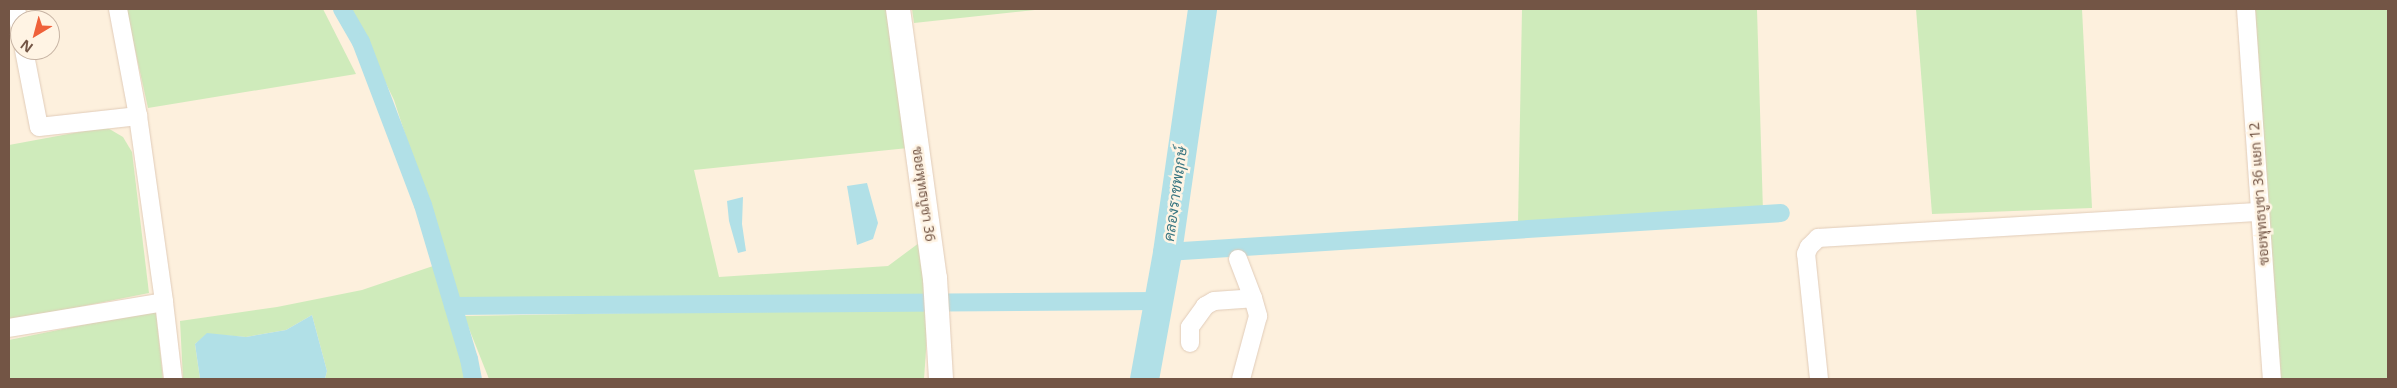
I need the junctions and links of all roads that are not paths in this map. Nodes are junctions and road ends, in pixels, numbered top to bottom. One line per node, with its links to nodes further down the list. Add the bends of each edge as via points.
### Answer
1 (118, 9): 5 (street)
2 (898, 9): 13 (street, ซอยพุทธบูชา 36, via 934,278)
3 (2246, 9): 6 (street, ซอยพุทธบูชา 36 แยก 12)
4 (26, 60): 5 (street, via 39,127)
5 (138, 116): 9 (street)
6 (2260, 212): 15 (street, via 1818,238 1806,254); 16 (street, ซอยพุทธบูชา 36 แยก 12)
7 (1238, 259): 8 (street)
8 (1254, 298): 11 (street, via 1214,301 1205,306 1190,328); 14 (street, via 1258,316)
9 (164, 302): 10 (street); 12 (street)
10 (9, 328)
11 (1190, 342)
12 (173, 379)
13 (941, 379)
14 (1241, 379)
15 (1819, 379)
16 (2272, 379)

